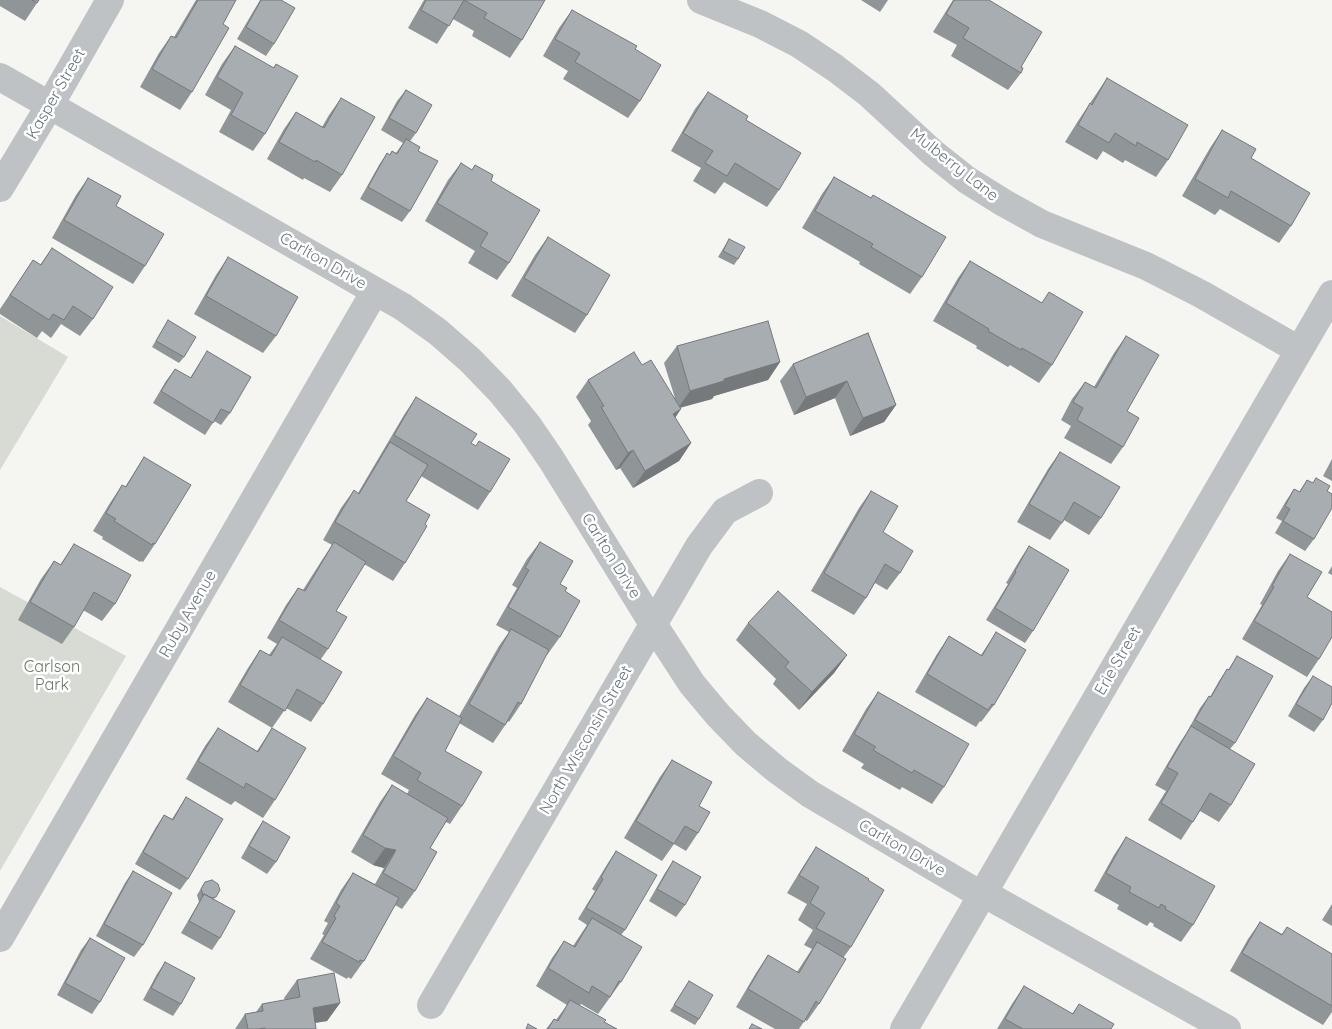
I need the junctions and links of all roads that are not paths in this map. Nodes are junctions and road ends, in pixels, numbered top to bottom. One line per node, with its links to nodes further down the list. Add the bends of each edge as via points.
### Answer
1 (110, 0): 4 (street, Kasper Street)
2 (702, 0): 8 (street, Mulberry Lane, via 760,24 835,68 869,94 933,153 1004,203 1042,224 1146,266)
3 (0, 77): 4 (street, Carlton Drive)
4 (50, 106): 5 (street, Kasper Street); 6 (street, Carlton Drive)
5 (0, 188)
6 (375, 291): 10 (street, Carlton Drive, via 438,332 500,391 551,459); 12 (street, Ruby Avenue)
7 (1332, 294): 8 (street, Erie Street)
8 (1299, 350): 11 (street, Erie Street)
9 (759, 493): 10 (street, North Wisconsin Street, via 725,511 699,546)
10 (653, 624): 11 (street, Carlton Drive, via 692,684 718,715 777,770 818,799 976,892); 13 (street, North Wisconsin Street)
11 (983, 893): 14 (street, Erie Street); 15 (street, Carlton Drive)
12 (0, 938)
13 (431, 1006)
14 (904, 1029)
15 (1227, 1029)

